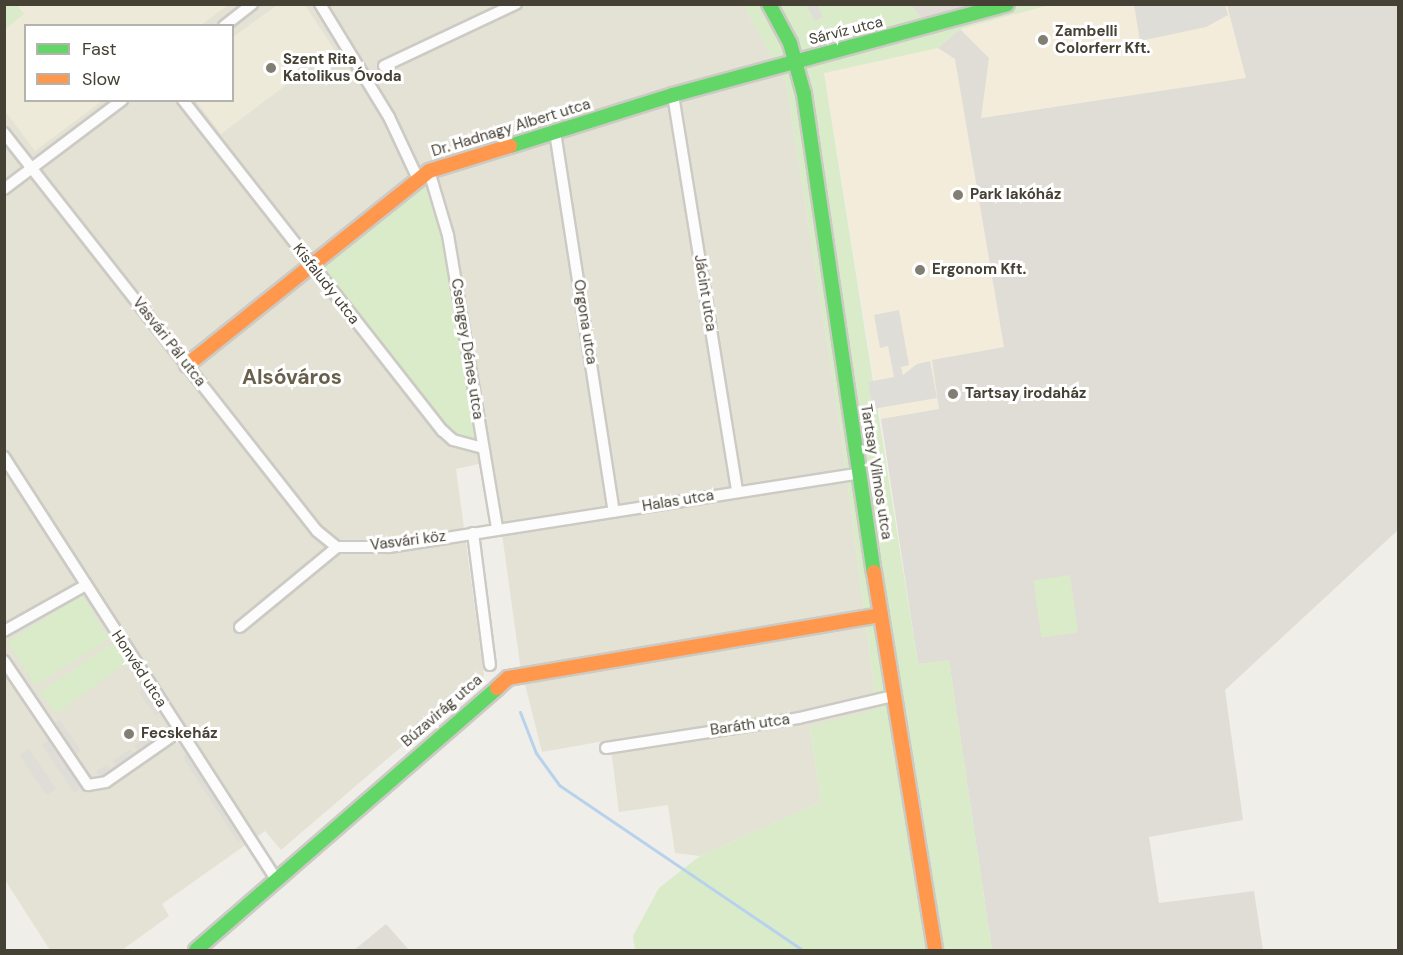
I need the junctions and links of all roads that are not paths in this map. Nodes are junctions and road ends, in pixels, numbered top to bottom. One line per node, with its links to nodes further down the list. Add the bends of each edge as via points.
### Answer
1 (252, 4): 6 (street)
2 (320, 4): 15 (street, Csengey Dénes utca)
3 (516, 4): 8 (street)
4 (769, 4): 7 (street, Tartsay Vilmos utca)
5 (1007, 4): 7 (street, Sárvíz utca, via 935,27)
6 (227, 24)
7 (796, 60): 9 (street, Dr. Hadnagy Albert utca); 21 (street, Tartsay Vilmos utca)
8 (384, 66)
9 (673, 95): 12 (street, Dr. Hadnagy Albert utca); 22 (street, Jácint utca)
10 (119, 102): 14 (street)
11 (185, 102): 17 (street, Kisfaludy utca)
12 (555, 132): 15 (street, Dr. Hadnagy Albert utca); 23 (street, Orgona utca)
13 (4, 133): 14 (street, Vasvári Pál utca)
14 (32, 168): 16 (street); 18 (street, Vasvári Pál utca)
15 (423, 175): 17 (street, Dr. Hadnagy Albert utca); 19 (street, Csengey Dénes utca, via 448,235)
16 (4, 189)
17 (313, 267): 18 (street, Dr. Hadnagy Albert utca); 19 (street, Kisfaludy utca, via 443,431 453,440)
18 (187, 365): 26 (street, Vasvári Pál utca, via 317,531)
19 (483, 448): 24 (street, Csengey Dénes utca)
20 (4, 457): 27 (street, Honvéd utca)
21 (859, 473): 22 (street, Halas utca); 28 (street, Tartsay Vilmos utca)
22 (737, 491): 23 (street, Halas utca)
23 (614, 511): 24 (street, Halas utca)
24 (497, 529): 25 (street, Vasvári köz)
25 (472, 533): 26 (street, Vasvári köz, via 389,547); 32 (street)
26 (337, 547): 29 (street)
27 (86, 585): 30 (street); 34 (street, Honvéd utca)
28 (881, 615): 33 (street, Tartsay Vilmos utca); 36 (street, Búzavirág utca, via 508,678)
29 (240, 627)
30 (4, 631)
31 (4, 661): 34 (street, via 88,785 106,782)
32 (490, 665)
33 (893, 696): 35 (street, Baráth utca, via 800,718); 38 (street, Tartsay Vilmos utca)
34 (179, 730): 36 (street, Honvéd utca)
35 (606, 748)
36 (276, 879): 37 (street, Búzavirág utca)
37 (196, 951)
38 (935, 951)

